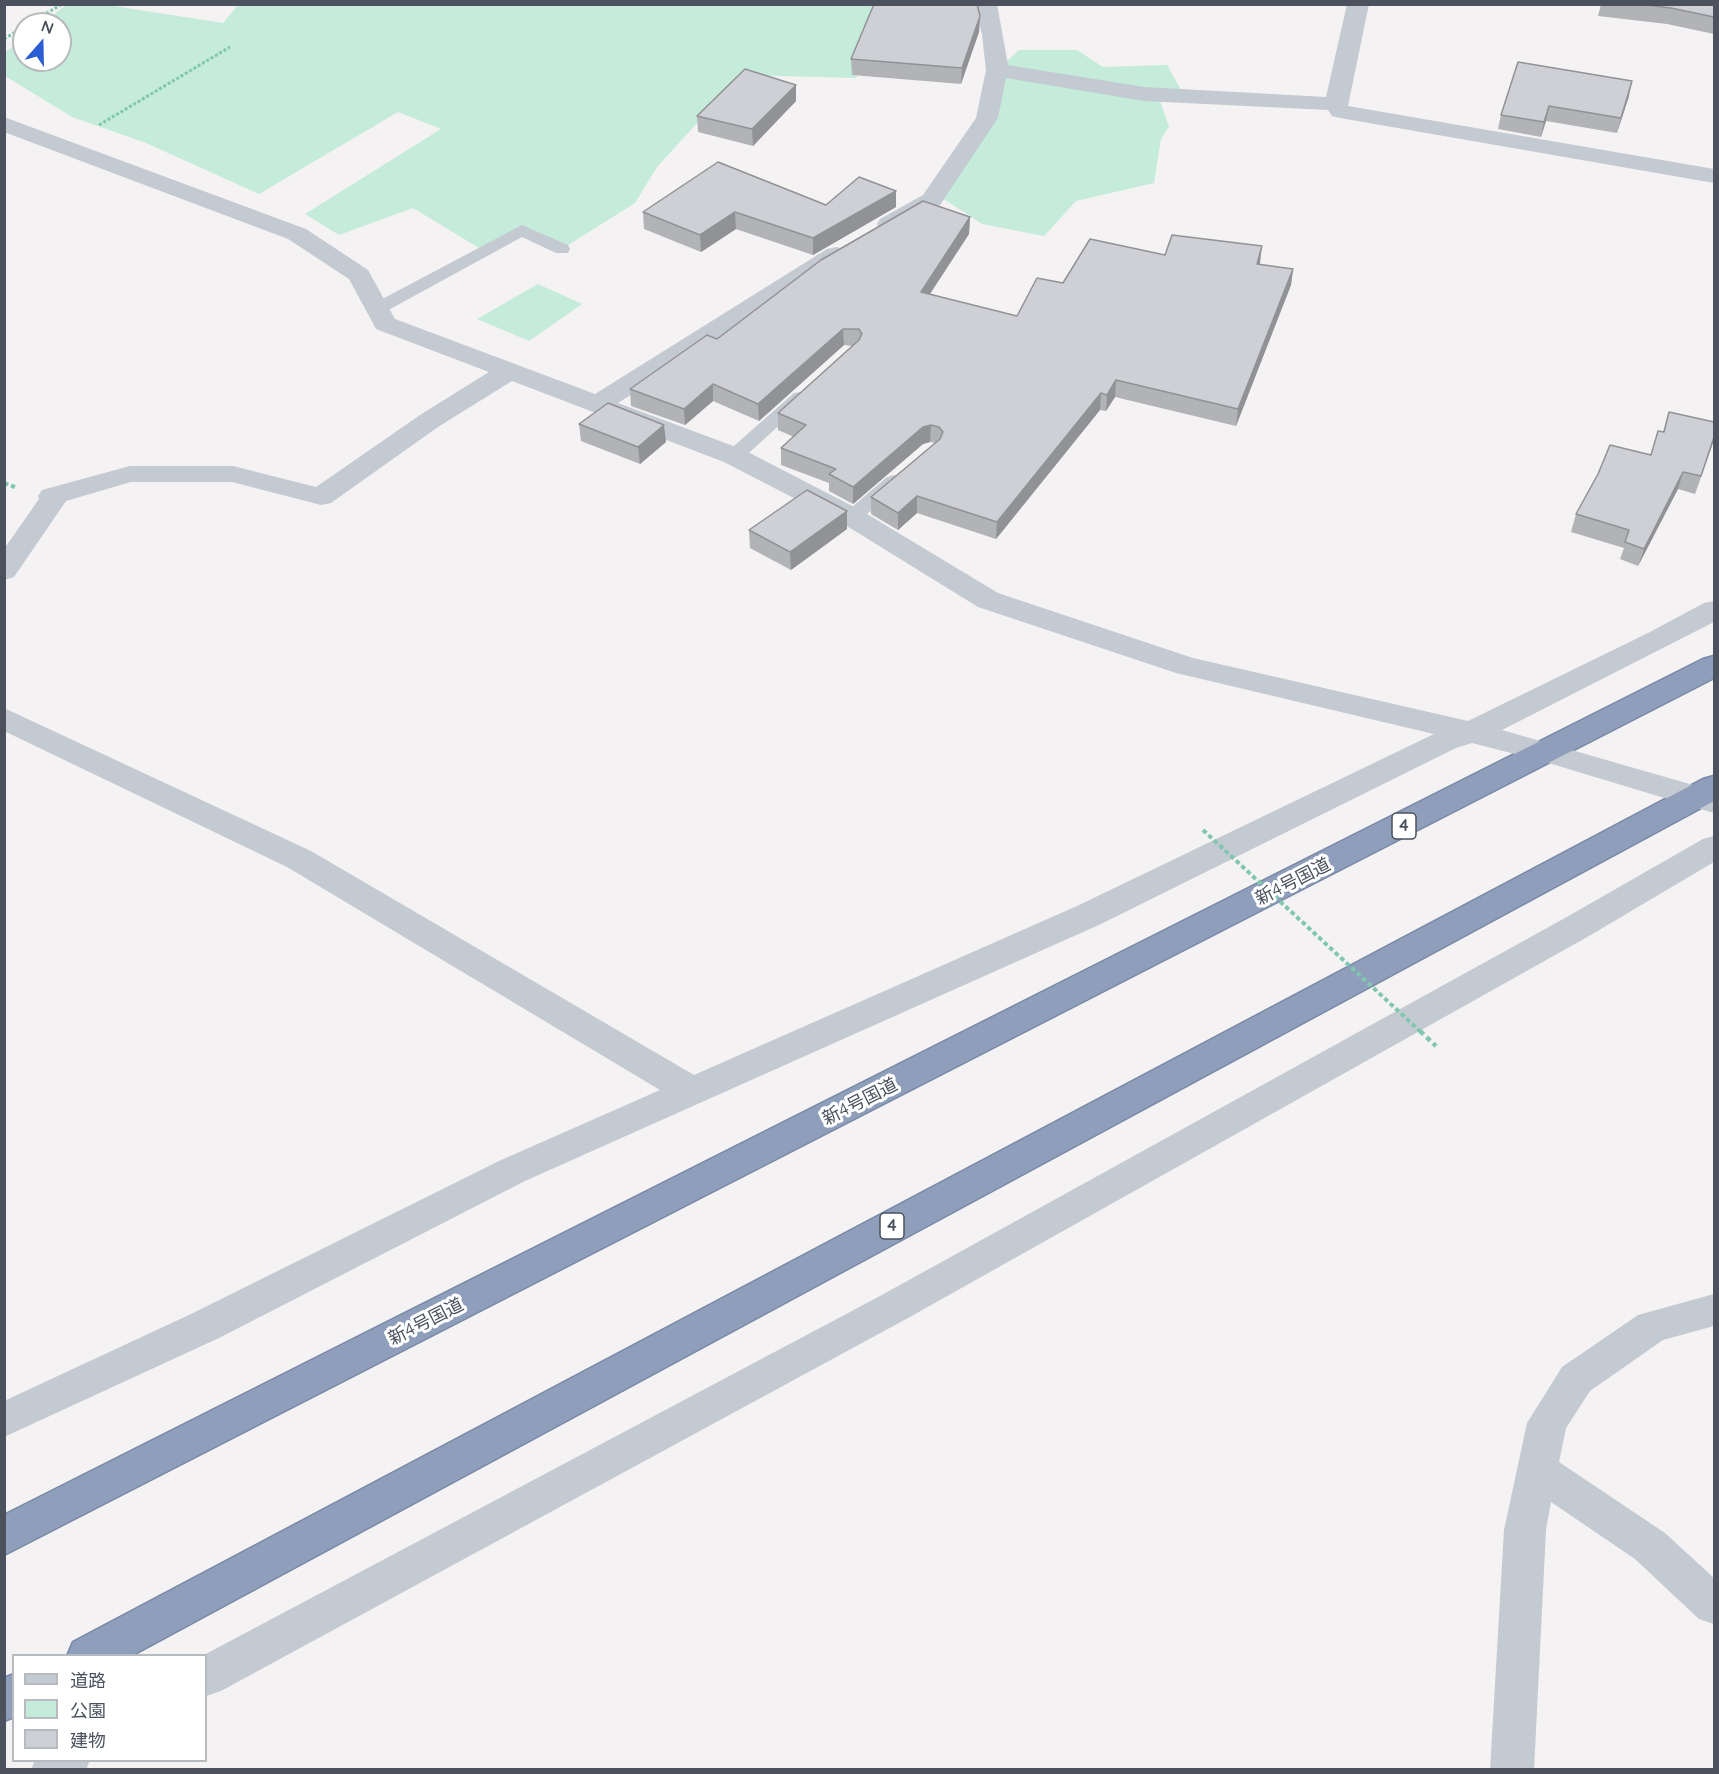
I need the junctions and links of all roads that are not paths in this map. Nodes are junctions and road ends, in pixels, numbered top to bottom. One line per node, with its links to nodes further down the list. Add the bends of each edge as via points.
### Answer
1 (986, 4): 3 (street)
2 (1358, 4): 4 (street)
3 (997, 70): 4 (street, via 1144,94); 11 (street, via 987,118 932,201 862,239)
4 (1336, 104): 6 (street, via 1340,111 1363,116)
5 (4, 123): 8 (street, via 297,234 359,275)
6 (1714, 176)
7 (562, 249): 8 (lane, via 522,230)
8 (377, 309): 9 (street, via 385,324)
9 (508, 372): 11 (street); 15 (street, via 429,421 321,497 233,474 130,474 52,496)
10 (809, 388): 12 (lane)
11 (596, 405): 12 (street)
12 (734, 456): 14 (street)
13 (905, 472): 14 (lane)
14 (852, 517): 19 (street, via 988,600 1187,666)
15 (4, 571)
16 (1710, 605): 19 (street, via 1661,639)
17 (1714, 666): 20 (highway, 新4号国道 / 4)
18 (4, 718): 23 (street, via 299,859)
19 (1471, 732): 20 (street); 23 (street, via 1445,741 1089,915)
20 (1548, 752): 21 (street); 27 (highway, 新4号国道 / 4)
21 (1708, 795): 29 (highway, 4)
22 (1714, 847): 30 (street, via 1567,933 894,1307)
23 (693, 1092): 25 (street, via 512,1171 205,1326)
24 (1714, 1310): 26 (street, via 1652,1327 1576,1379 1547,1423)
25 (4, 1420)
26 (1537, 1470): 28 (street, via 1650,1546); 33 (street, via 1525,1530)
27 (4, 1536)
28 (1714, 1605)
29 (92, 1654)
30 (207, 1675)
31 (66, 1762): 32 (street)
32 (53, 1770)
33 (1512, 1770)

